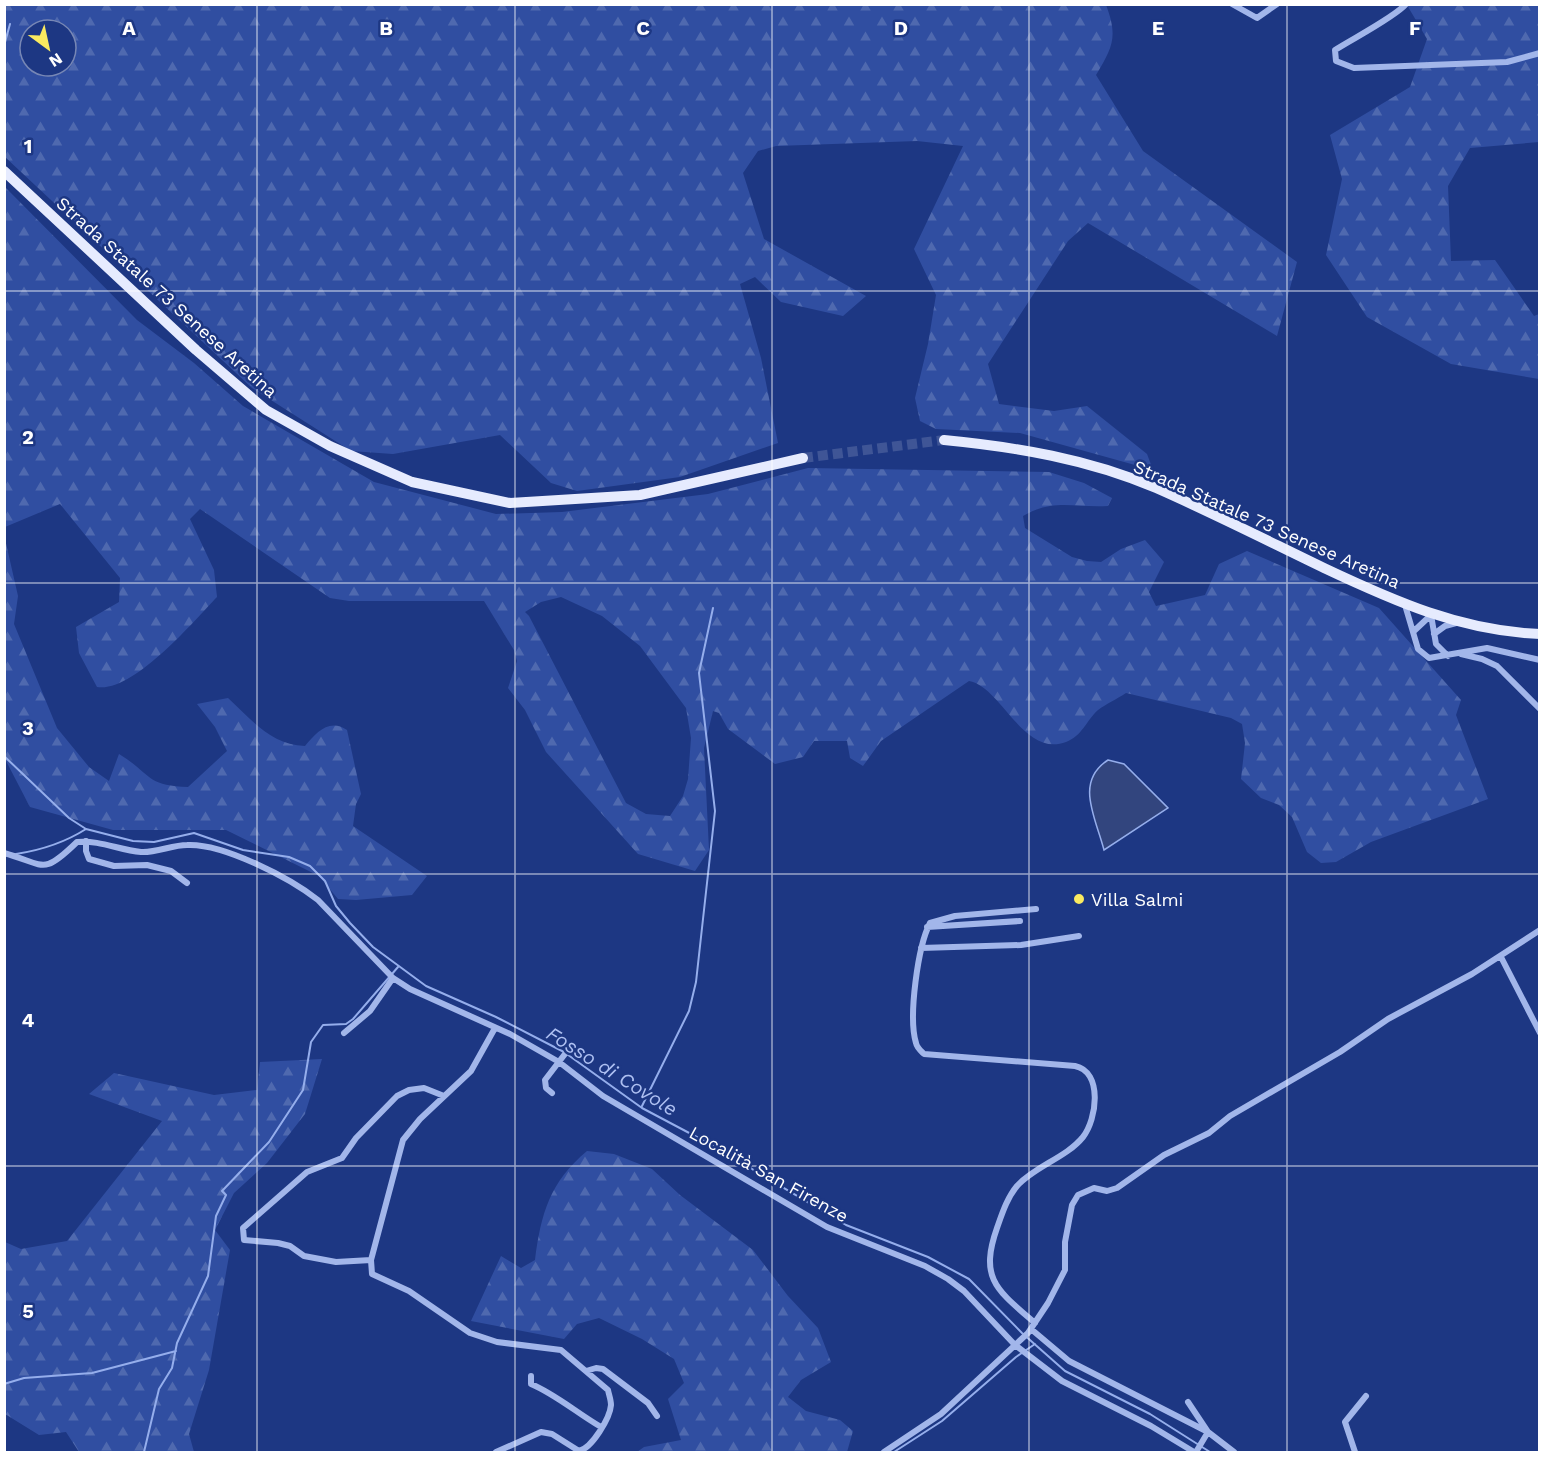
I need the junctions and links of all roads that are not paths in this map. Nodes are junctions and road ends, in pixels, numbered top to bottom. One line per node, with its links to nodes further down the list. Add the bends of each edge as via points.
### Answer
1 (1232, 4): 2 (street, via 1257,18)
2 (1277, 4)
3 (1406, 4): 4 (street, via 1399,13 1379,21 1335,50 1335,61 1354,68 1507,62)
4 (1539, 53)
5 (4, 171): 7 (main road, Strada Statale 73 Senese Aretina, via 187,342 266,410 330,446 412,482 510,502 640,495)
6 (944, 440): 8 (main road, Strada Statale 73 Senese Aretina, via 1078,461 1154,487)
7 (803, 458)
8 (1404, 605): 9 (main road, Strada Statale 73 Senese Aretina); 11 (street)
9 (1431, 615): 10 (main road, Strada Statale 73 Senese Aretina); 11 (street); 12 (street)
10 (1456, 623): 12 (street); 13 (main road, Strada Statale 73 Senese Aretina)
11 (1414, 631): 15 (street, via 1415,642 1424,655)
12 (1434, 634): 15 (street, via 1436,644)
13 (1539, 634)
14 (1460, 654): 15 (street); 16 (street, via 1487,648); 17 (street, via 1497,666)
15 (1448, 656)
16 (1539, 660)
17 (1539, 709)
18 (86, 841): 19 (street, via 77,842 58,860 38,866); 20 (street, via 89,859 114,866 147,865 171,871); 28 (street, Località San Firenze, via 142,852 190,844 247,859 311,895)
19 (4, 853)
20 (187, 883)
21 (1036, 909): 23 (street, via 955,916 930,922)
22 (1020, 921): 23 (street)
23 (927, 927): 26 (street)
24 (1539, 930): 27 (street)
25 (1079, 936): 26 (street, via 1021,945)
26 (921, 948): 37 (street, via 914,1031 916,1046 924,1054 1075,1066 1089,1074 1093,1084 1094,1099 1084,1135 1018,1185 993,1241 989,1270)
27 (1502, 957): 31 (street); 37 (street, via 1388,1019 1340,1052 1230,1116 1209,1133 1164,1155 1117,1188 1094,1188 1078,1195 1072,1205 1065,1242 1065,1270)
28 (393, 978): 29 (street, Località San Firenze, via 424,997); 30 (street, via 370,1011)
29 (495, 1028): 33 (street, Località San Firenze); 35 (street, via 471,1071)
30 (344, 1033)
31 (1539, 1033)
32 (568, 1050): 33 (street)
33 (561, 1059): 34 (street, via 545,1080); 38 (street, Località San Firenze, via 603,1096 827,1227 948,1279)
34 (552, 1093)
35 (444, 1096): 36 (street, via 404,1140); 36 (street, via 424,1088 397,1096 342,1158 307,1172 243,1228 244,1240 290,1246 304,1256 336,1262)
36 (371, 1260): 39 (street, via 372,1274 409,1291 470,1333 497,1342 561,1350)
37 (1031, 1328): 38 (street); 45 (street, via 1069,1360)
38 (1018, 1345): 46 (street, Località San Firenze, via 1062,1381); 48 (street, via 941,1414)
39 (586, 1371): 43 (street, via 603,1370 648,1403); 44 (street, via 608,1390 610,1408)
40 (531, 1376): 44 (street, via 531,1384 550,1392 562,1404)
41 (1366, 1396): 50 (street, via 1345,1422)
42 (1188, 1402): 45 (street)
43 (657, 1416)
44 (601, 1427): 47 (street, via 594,1441 579,1451 552,1434 541,1432)
45 (1208, 1432): 46 (street); 49 (street)
46 (1196, 1451)
47 (496, 1452)
48 (884, 1452)
49 (1234, 1452)
50 (1355, 1452)

